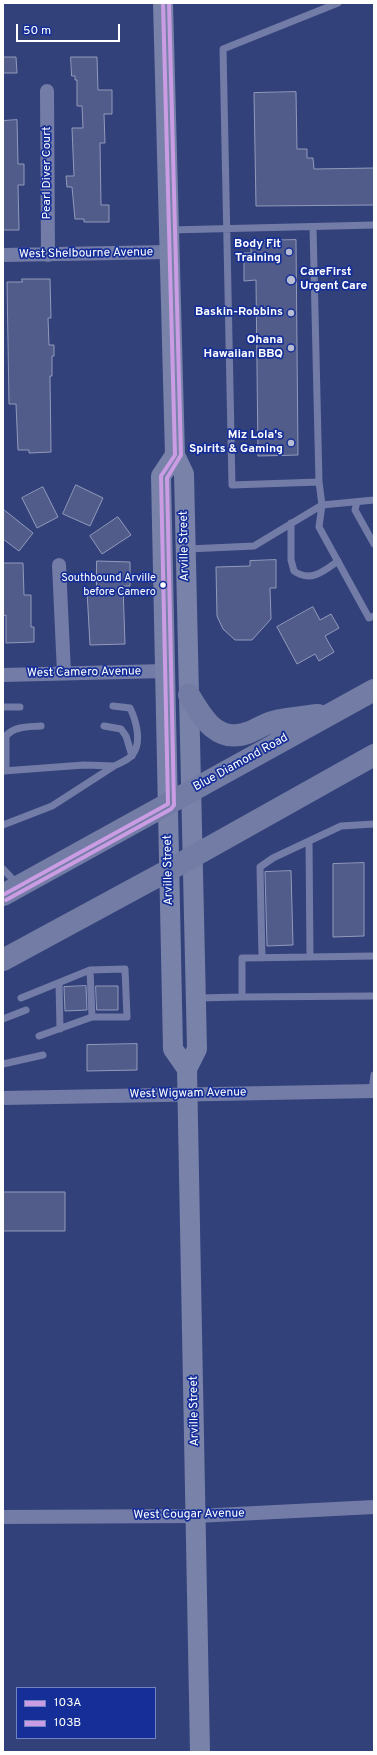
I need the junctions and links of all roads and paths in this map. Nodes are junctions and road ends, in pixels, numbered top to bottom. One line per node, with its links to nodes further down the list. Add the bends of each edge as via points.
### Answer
1 (163, 3): 7 (street, Arville Street)
2 (338, 3): 6 (lane, via 223,49)
3 (47, 91): 9 (street, Pearl Diver Court)
4 (374, 225): 5 (lane)
5 (313, 227): 6 (lane); 12 (lane)
6 (228, 229): 7 (lane); 12 (lane, via 232,484)
7 (168, 230): 8 (street, Arville Street)
8 (169, 252): 9 (street, West Shelbourne Avenue); 11 (street, Arville Street)
9 (48, 254): 10 (street, West Shelbourne Avenue)
10 (3, 256)
11 (174, 455): 18 (street, Arville Street, via 184,474); 22 (street, Arville Street, via 161,476)
12 (319, 482): 15 (lane)
13 (374, 500): 14 (lane)
14 (357, 502): 15 (lane); 17 (lane, via 355,510)
15 (322, 505): 16 (lane); 19 (lane, via 319,527)
16 (292, 524): 18 (lane, via 254,546); 19 (lane, via 291,560 294,571 302,576 314,576)
17 (374, 544)
18 (185, 549): 26 (street, Arville Street)
19 (338, 561): 21 (lane, via 369,618)
20 (59, 564): 23 (street)
21 (374, 616)
22 (165, 671): 23 (street, West Camero Avenue); 38 (street, Arville Street)
23 (64, 673): 24 (street, West Camero Avenue)
24 (3, 675)
25 (374, 690): 30 (highway, Blue Diamond Road)
26 (189, 695): 30 (highway, via 208,724 221,733 235,736 249,733 271,722); 37 (street, Arville Street)
27 (113, 706): 33 (lane, via 130,708 136,720 136,748)
28 (3, 707): 29 (lane)
29 (20, 707)
30 (333, 712): 37 (highway, Blue Diamond Road)
31 (41, 726): 36 (lane, via 19,728 9,732 6,736)
32 (104, 726): 33 (lane, via 121,729)
33 (132, 756): 35 (lane)
34 (371, 759): 42 (highway)
35 (114, 766): 36 (lane, via 84,764); 40 (lane, via 52,806)
36 (5, 771)
37 (191, 791): 38 (highway, Blue Diamond Road); 42 (street, Arville Street)
38 (168, 804): 44 (street, Arville Street); 45 (highway, Blue Diamond Road)
39 (374, 824): 41 (lane, via 341,826)
40 (3, 825)
41 (309, 841): 47 (lane); 48 (lane, via 272,858 260,867)
42 (192, 857): 44 (highway); 55 (street, Arville Street)
43 (3, 869): 45 (lane)
44 (169, 870): 49 (highway); 63 (street, Arville Street, via 173,1049)
45 (11, 891)
46 (374, 956): 47 (lane)
47 (310, 957): 48 (lane)
48 (262, 958): 53 (lane, via 242,958)
49 (3, 960)
50 (90, 970): 51 (lane); 57 (lane); 57 (lane, via 126,969 127,1017)
51 (59, 982): 54 (lane); 59 (lane)
52 (374, 996): 53 (lane)
53 (242, 997): 55 (lane)
54 (20, 998)
55 (196, 998): 63 (street, Arville Street, via 197,1049)
56 (26, 1010): 58 (lane)
57 (92, 1017): 59 (lane)
58 (3, 1019)
59 (60, 1029): 60 (lane)
60 (39, 1036)
61 (43, 1055): 62 (lane)
62 (3, 1064)
63 (187, 1069): 66 (street, Arville Street)
64 (374, 1075): 65 (lane)
65 (373, 1091): 66 (street, West Wigwam Avenue)
66 (187, 1094): 67 (street, West Wigwam Avenue); 69 (street, Arville Street)
67 (3, 1098)
68 (374, 1507): 69 (street, West Cougar Avenue)
69 (197, 1516): 70 (street, West Cougar Avenue); 71 (street, Arville Street)
70 (3, 1517)
71 (200, 1752)

